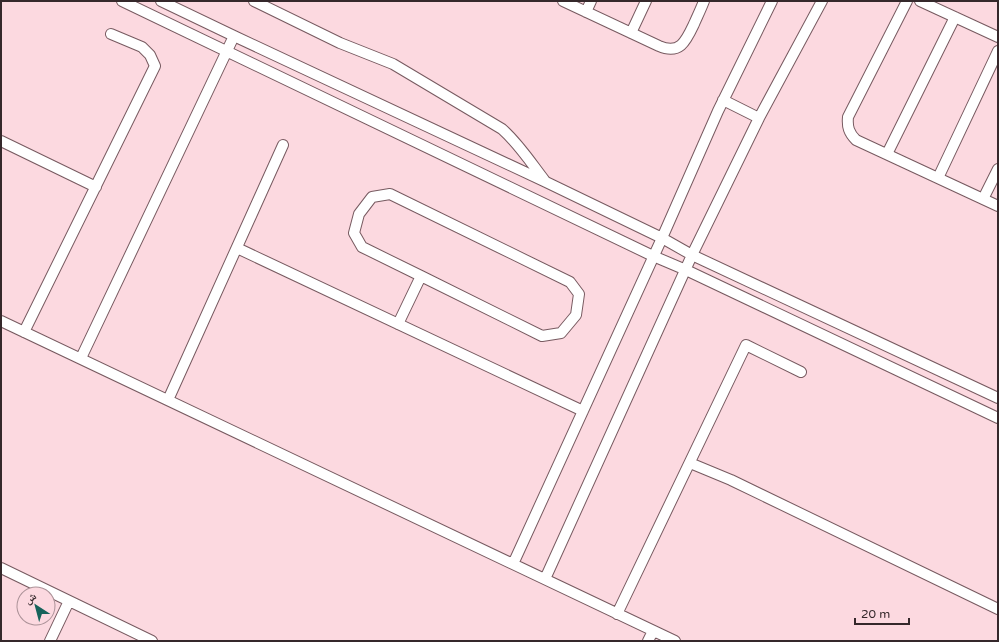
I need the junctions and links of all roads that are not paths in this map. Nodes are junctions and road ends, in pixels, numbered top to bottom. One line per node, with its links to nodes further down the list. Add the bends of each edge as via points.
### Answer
1 (122, 1): 18 (lane)
2 (161, 1): 16 (lane)
3 (254, 1): 27 (lane, via 340,42 394,64 502,129)
4 (563, 1): 12 (lane)
5 (591, 1): 12 (lane)
6 (646, 1): 14 (lane)
7 (704, 1): 14 (lane, via 688,38 678,47 665,49)
8 (772, 1): 20 (lane)
9 (822, 1): 21 (lane)
10 (907, 1): 24 (lane, via 848,117 847,124 851,136 856,140)
11 (920, 1): 13 (lane)
12 (586, 12): 14 (lane)
13 (955, 17): 17 (lane); 24 (lane)
14 (631, 33)
15 (111, 34): 28 (lane, via 142,47 150,55 155,66)
16 (234, 36): 18 (lane); 27 (lane)
17 (998, 37)
18 (227, 51): 34 (lane); 40 (lane)
19 (998, 51): 26 (lane)
20 (723, 100): 21 (lane); 31 (lane)
21 (759, 118): 33 (lane)
22 (1, 141): 28 (lane)
23 (283, 145): 32 (lane)
24 (887, 154): 26 (lane)
25 (998, 169): 29 (lane)
26 (938, 178): 29 (lane)
27 (546, 182): 31 (lane)
28 (96, 186): 39 (lane)
29 (983, 199): 30 (lane)
30 (998, 206)
31 (662, 238): 33 (lane); 34 (lane)
32 (237, 248): 38 (lane); 43 (lane)
33 (692, 255): 35 (lane); 42 (lane)
34 (653, 256): 35 (lane); 44 (lane)
35 (686, 270): 45 (lane); 49 (lane)
36 (421, 276): 36 (lane, via 362,247 354,233 359,214 372,197 390,194 570,282 579,294 576,315 561,333 542,336); 38 (lane)
37 (1, 321): 39 (lane)
38 (398, 324): 44 (lane)
39 (24, 332): 40 (lane)
40 (81, 358): 43 (lane)
41 (801, 372): 46 (lane, via 746,345)
42 (998, 398)
43 (168, 400): 47 (lane)
44 (583, 411): 47 (lane)
45 (998, 418)
46 (690, 463): 51 (lane, via 731,480); 52 (lane)
47 (513, 564): 49 (lane)
48 (1, 568): 50 (lane)
49 (545, 579): 52 (lane)
50 (69, 601): 54 (lane); 55 (lane)
51 (998, 609)
52 (618, 614): 53 (lane)
53 (653, 631): 56 (lane); 57 (lane)
54 (50, 641)
55 (152, 641)
56 (648, 641)
57 (674, 641)

